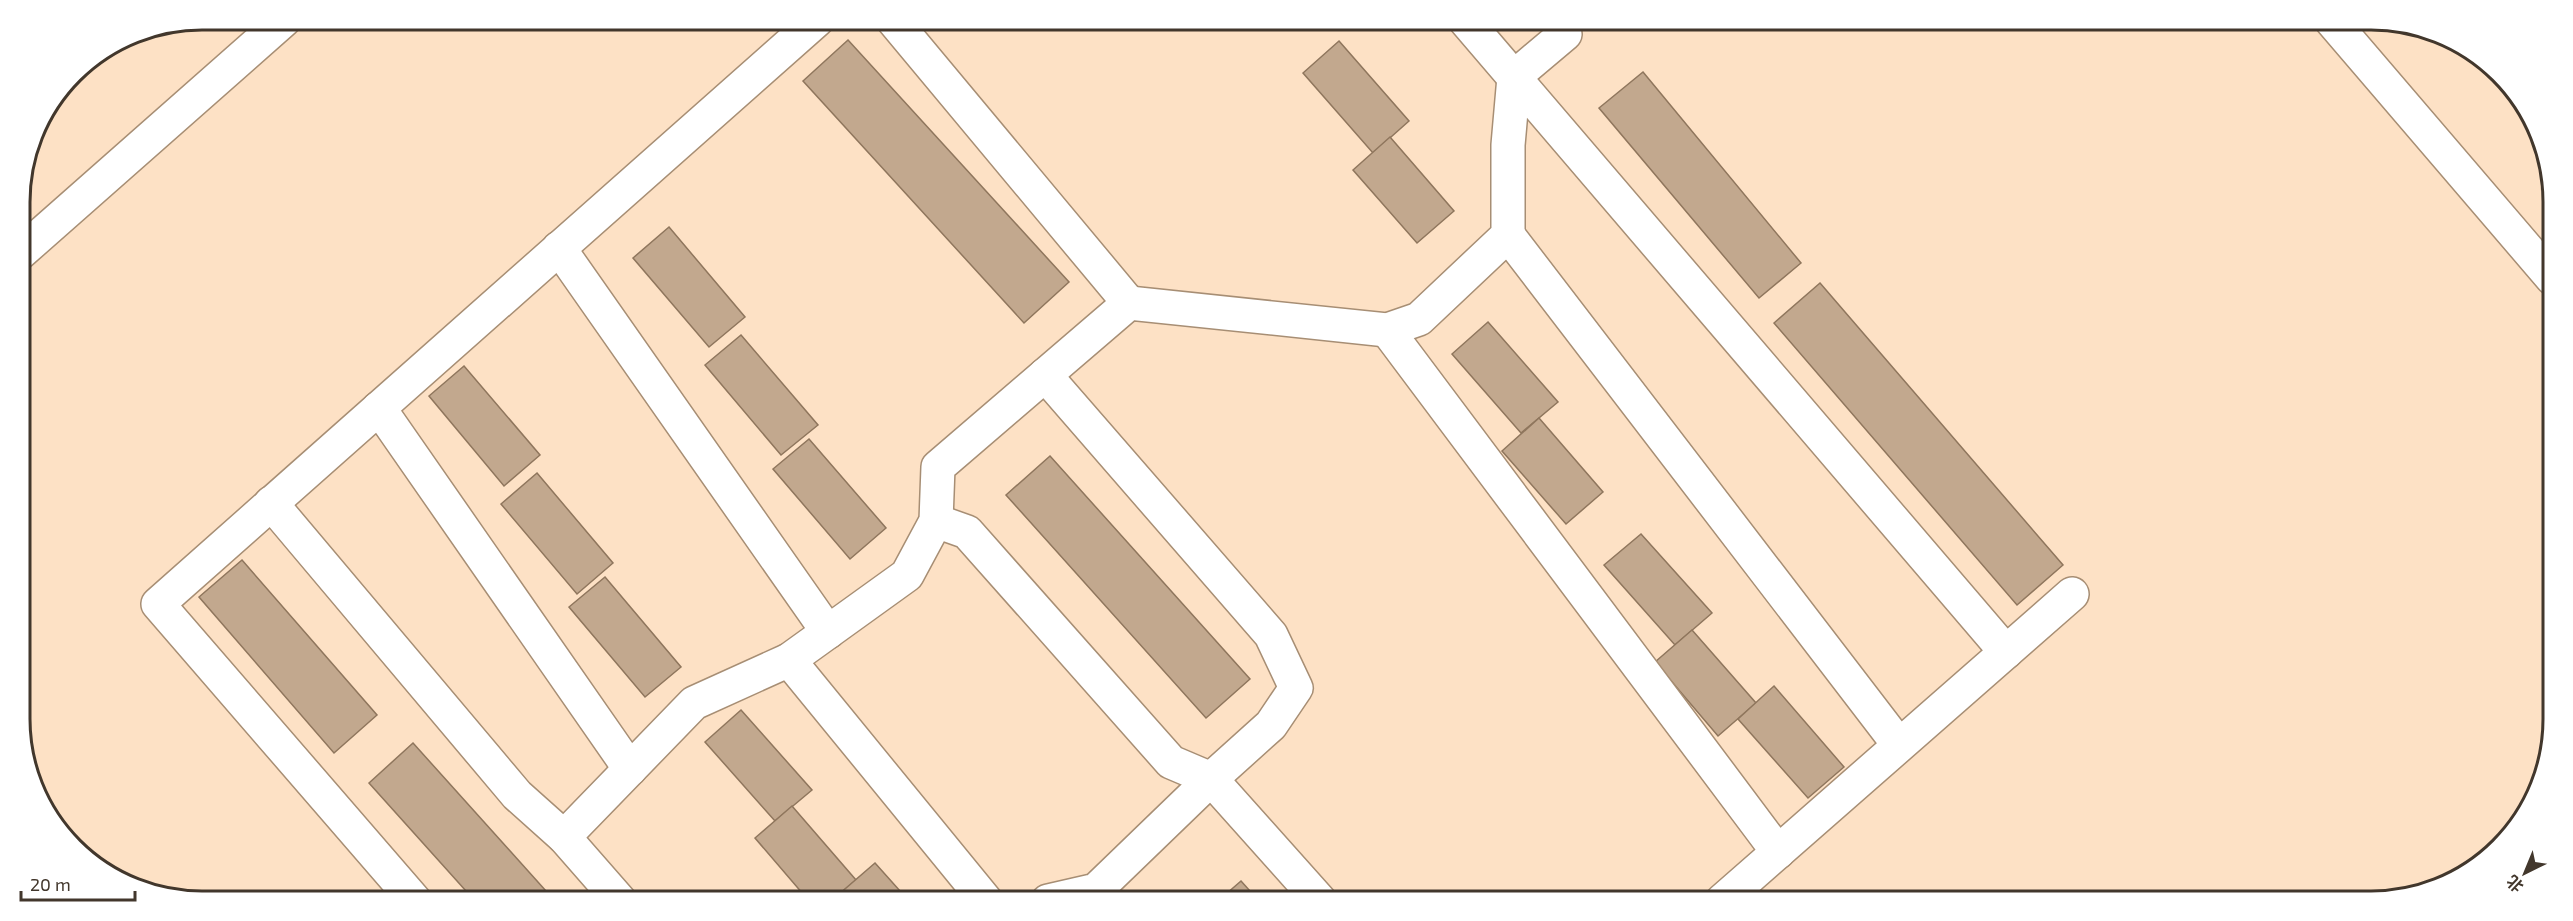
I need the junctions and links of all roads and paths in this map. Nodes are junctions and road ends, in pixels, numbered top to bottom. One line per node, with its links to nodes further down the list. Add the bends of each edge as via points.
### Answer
1 (273, 30): 9 (street)
2 (806, 30): 10 (street)
3 (900, 30): 12 (street)
4 (1474, 30): 7 (street)
5 (2340, 30): 11 (street)
6 (1565, 34): 7 (street)
7 (1514, 77): 8 (street, via 1508,145); 20 (street)
8 (1508, 235): 13 (street, via 1419,319); 22 (street)
9 (30, 244)
10 (559, 248): 15 (street); 19 (street)
11 (2543, 267)
12 (1129, 303): 13 (street); 14 (street)
13 (1387, 330): 26 (street)
14 (1045, 375): 17 (street, via 938,466); 24 (street, via 1271,635 1296,688 1271,725)
15 (379, 408): 16 (street); 23 (street)
16 (271, 503): 25 (street, via 517,795); 27 (street, via 158,604)
17 (936, 521): 19 (street, via 907,575); 24 (street, via 967,532 1171,762)
18 (2072, 594): 20 (street)
19 (828, 632): 21 (street)
20 (2006, 652): 22 (street)
21 (789, 660): 23 (street, via 694,703); 29 (street)
22 (1899, 745): 26 (street)
23 (630, 769): 25 (street)
24 (1211, 779): 30 (street); 31 (street)
25 (564, 837): 28 (street)
26 (1778, 852): 32 (street)
27 (406, 891)
28 (611, 891)
29 (978, 891)
30 (1106, 891)
31 (1311, 891)
32 (1733, 891)

